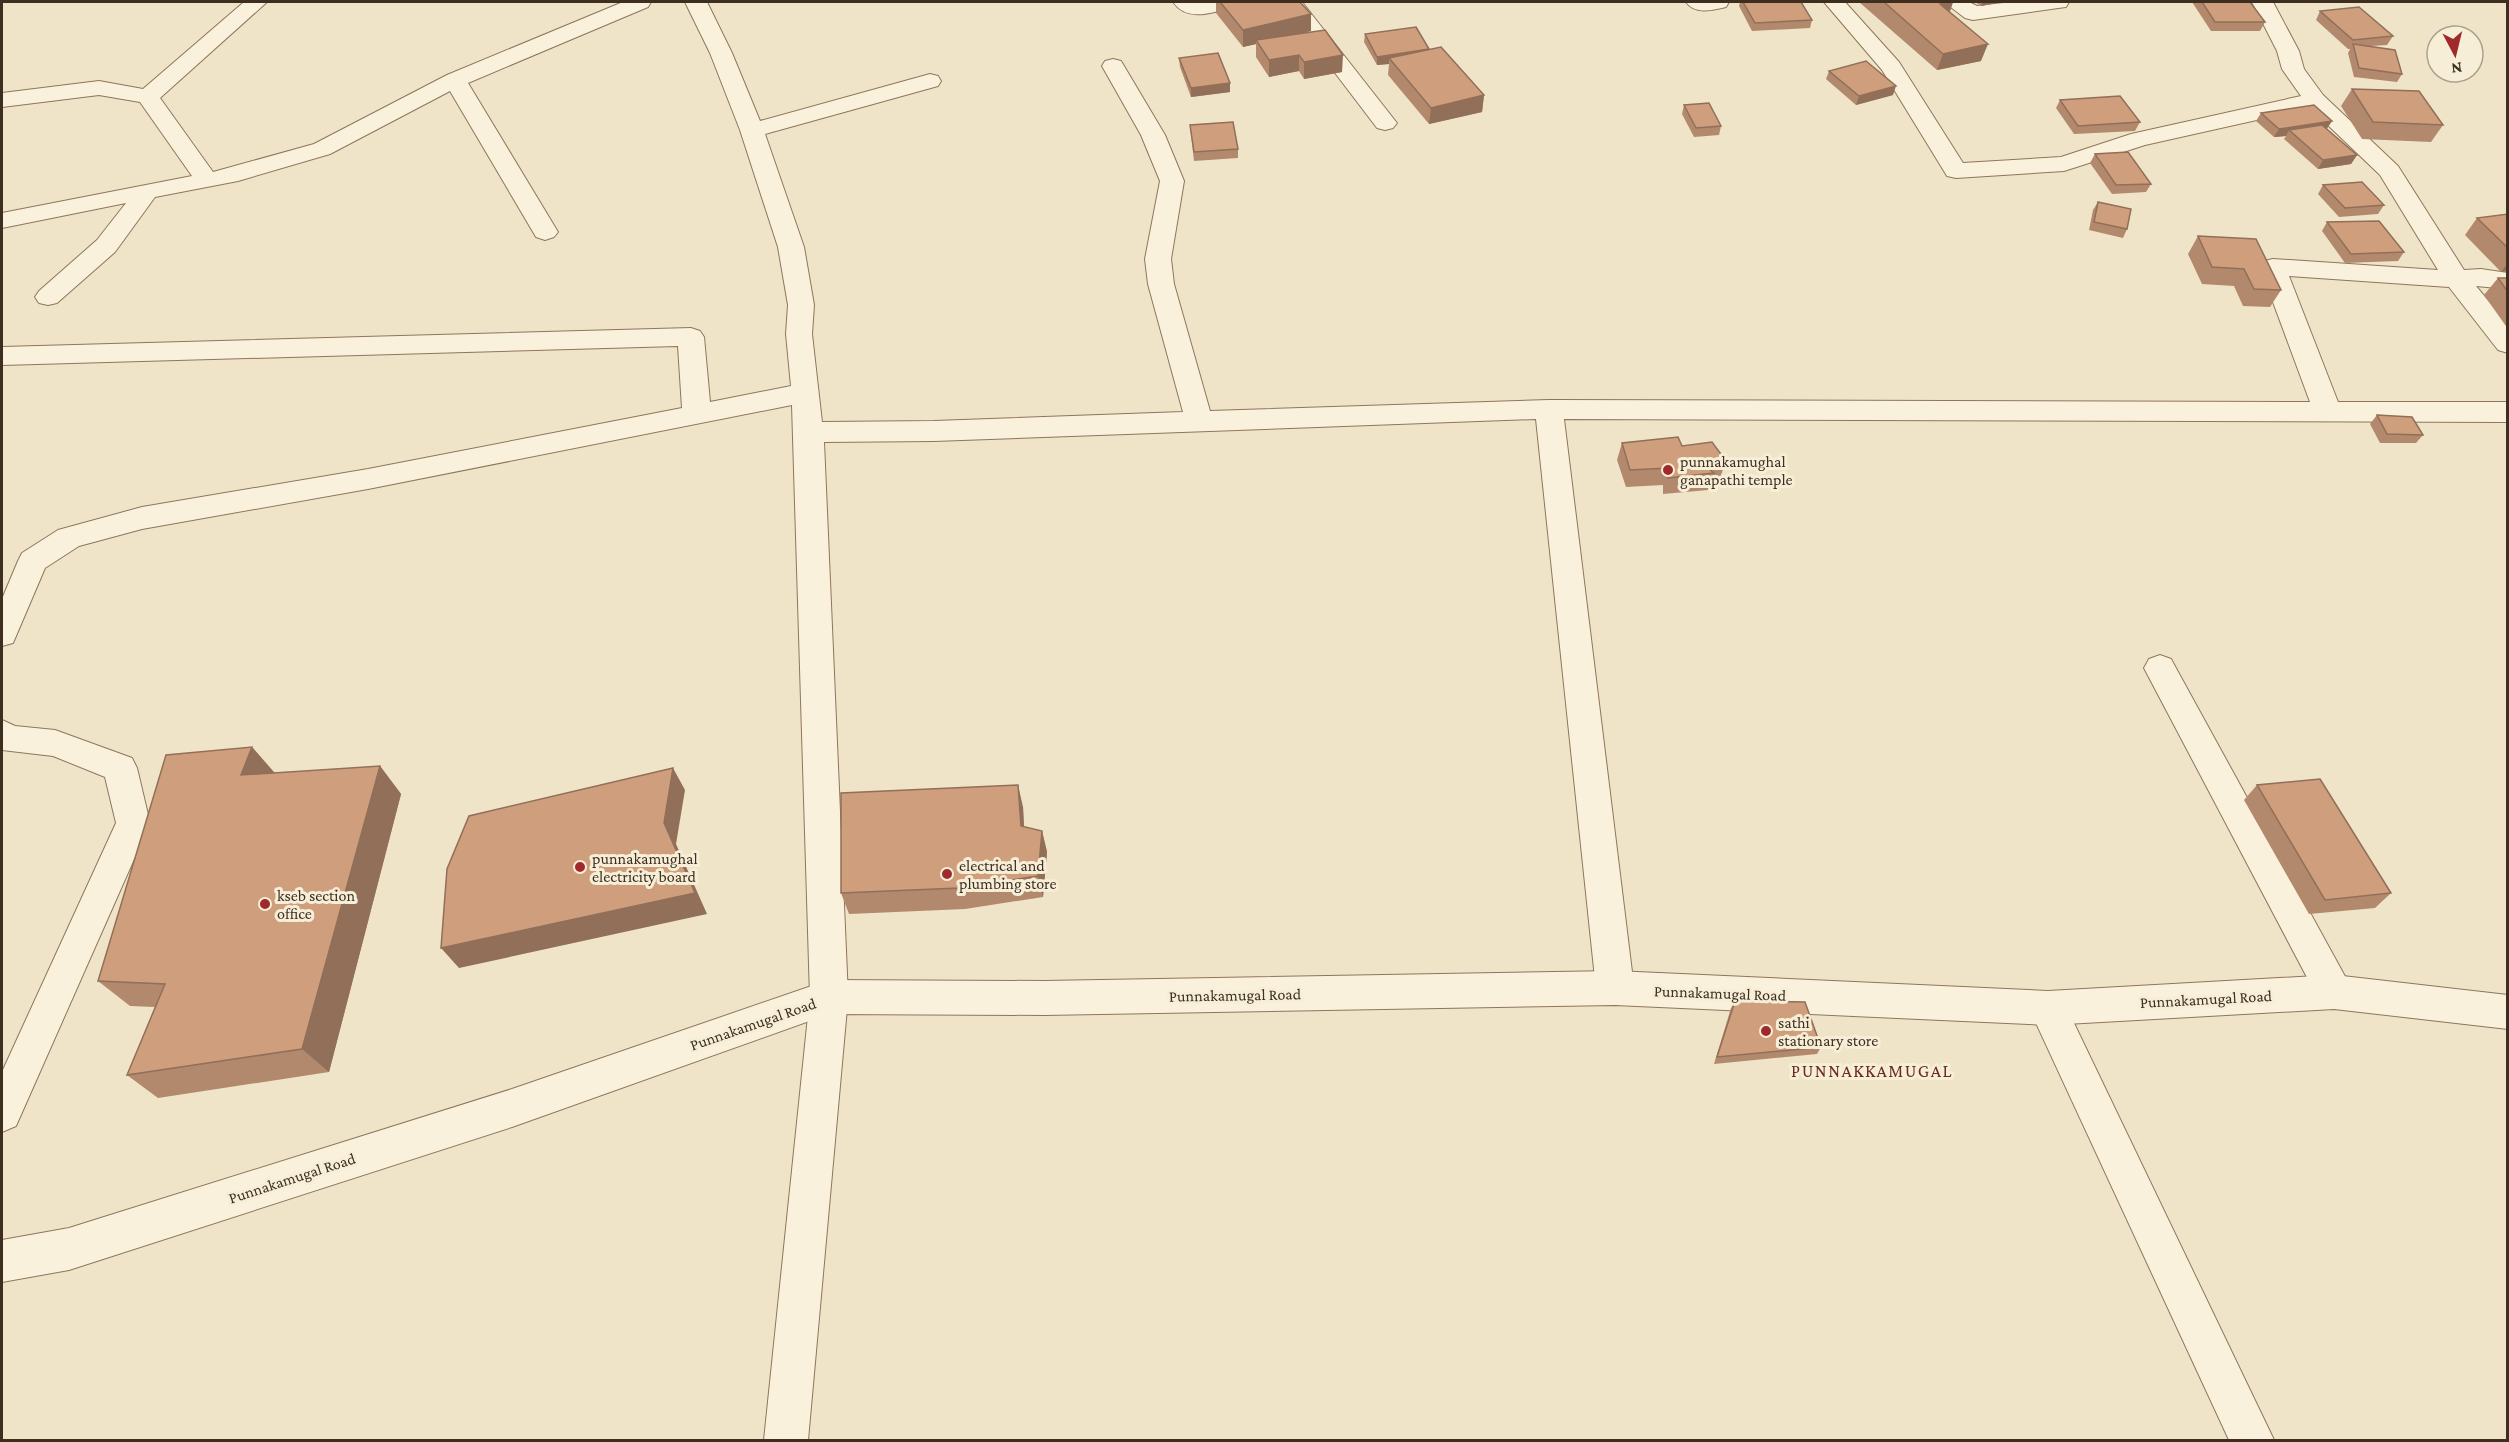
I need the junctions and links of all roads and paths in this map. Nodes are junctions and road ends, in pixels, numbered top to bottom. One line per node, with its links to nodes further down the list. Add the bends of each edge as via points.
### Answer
1 (256, 2): 16 (street)
2 (640, 2): 14 (street)
3 (696, 2): 20 (street)
4 (1226, 2): 12 (street)
5 (1291, 2): 19 (street)
6 (1697, 2): 7 (street)
7 (1718, 2)
8 (1834, 2): 18 (street, via 1891,67 1956,171 2064,164 2139,139)
9 (1955, 2): 10 (street, via 1973,14)
10 (2058, 2)
11 (2263, 2): 18 (street, via 2293,69)
12 (1188, 5)
13 (1113, 66): 35 (street, via 1153,135 1172,181 1158,259 1161,284)
14 (454, 80): 21 (street, via 322,149); 24 (street)
15 (930, 81): 20 (street)
16 (148, 97): 17 (street, via 99,88); 21 (street)
17 (2, 100)
18 (2315, 100): 25 (street, via 2389,171)
19 (1385, 123)
20 (752, 130): 30 (street, via 791,247 801,305 799,334)
21 (207, 180): 22 (street)
22 (147, 192): 23 (street); 27 (street, via 106,246)
23 (2, 220)
24 (545, 232)
25 (2457, 279): 26 (street); 28 (street); 32 (street, via 2273,267)
26 (2508, 281)
27 (48, 297)
28 (2508, 344)
29 (2, 356): 34 (street, via 691,337)
30 (805, 393): 34 (street); 36 (street)
31 (1549, 409): 32 (street); 35 (street); 41 (street)
32 (2328, 412): 33 (street)
33 (2497, 412): 37 (street)
34 (697, 414): 38 (street, via 368,479 142,518 69,538 33,561)
35 (1199, 421): 36 (street)
36 (809, 432): 43 (street)
37 (2508, 432)
38 (2, 634)
39 (2160, 668): 42 (street)
40 (2, 733): 46 (street, via 5,738 55,743 120,768 133,823)
41 (1615, 988): 43 (street, Punnakamugal Road, via 1044,998); 44 (street, Punnakamugal Road)
42 (2334, 992): 44 (street, Punnakamugal Road); 45 (street, Punnakamugal Road)
43 (829, 997): 47 (street, Punnakamugal Road, via 512,1108 69,1249); 48 (street)
44 (2048, 1008): 49 (street)
45 (2508, 1012)
46 (2, 1113)
47 (2, 1261)
48 (786, 1440)
49 (2252, 1440)

